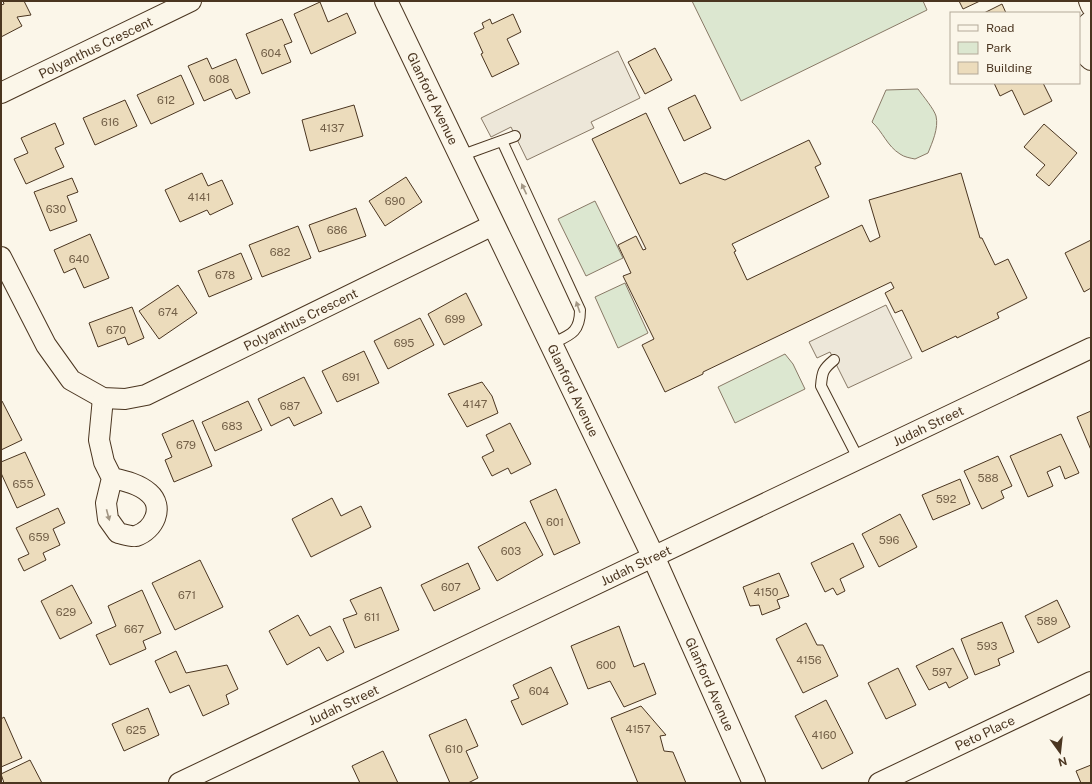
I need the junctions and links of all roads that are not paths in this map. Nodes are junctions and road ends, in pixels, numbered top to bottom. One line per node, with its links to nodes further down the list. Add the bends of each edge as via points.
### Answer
1 (191, 1): 7 (street, Polyanthus Crescent)
2 (386, 1): 10 (main road, Glanford Avenue)
3 (1089, 1): 4 (street)
4 (1091, 6)
5 (1091, 21): 6 (street, via 1086,24 1081,35 1081,46)
6 (1091, 60)
7 (1, 93)
8 (515, 136): 9 (lane)
9 (502, 141): 10 (lane); 13 (lane, one-way to 9, via 572,334 580,322 580,310)
10 (460, 156): 11 (main road, Glanford Avenue)
11 (493, 225): 13 (main road, Glanford Avenue); 16 (street, Polyanthus Crescent, via 146,395 125,399)
12 (1, 257): 16 (street, Polyanthus Crescent, via 46,345 71,380)
13 (551, 344): 19 (main road, Glanford Avenue)
14 (1091, 348): 17 (street, Judah Street)
15 (834, 360): 17 (lane, via 825,367 821,386)
16 (103, 398): 18 (street, via 99,440 104,462)
17 (858, 458): 19 (street, Judah Street)
18 (112, 478)
19 (653, 556): 21 (street, Judah Street); 22 (main road, Glanford Avenue)
20 (1091, 682): 23 (street, Peto Place)
21 (179, 783)
22 (754, 783)
23 (879, 783)

